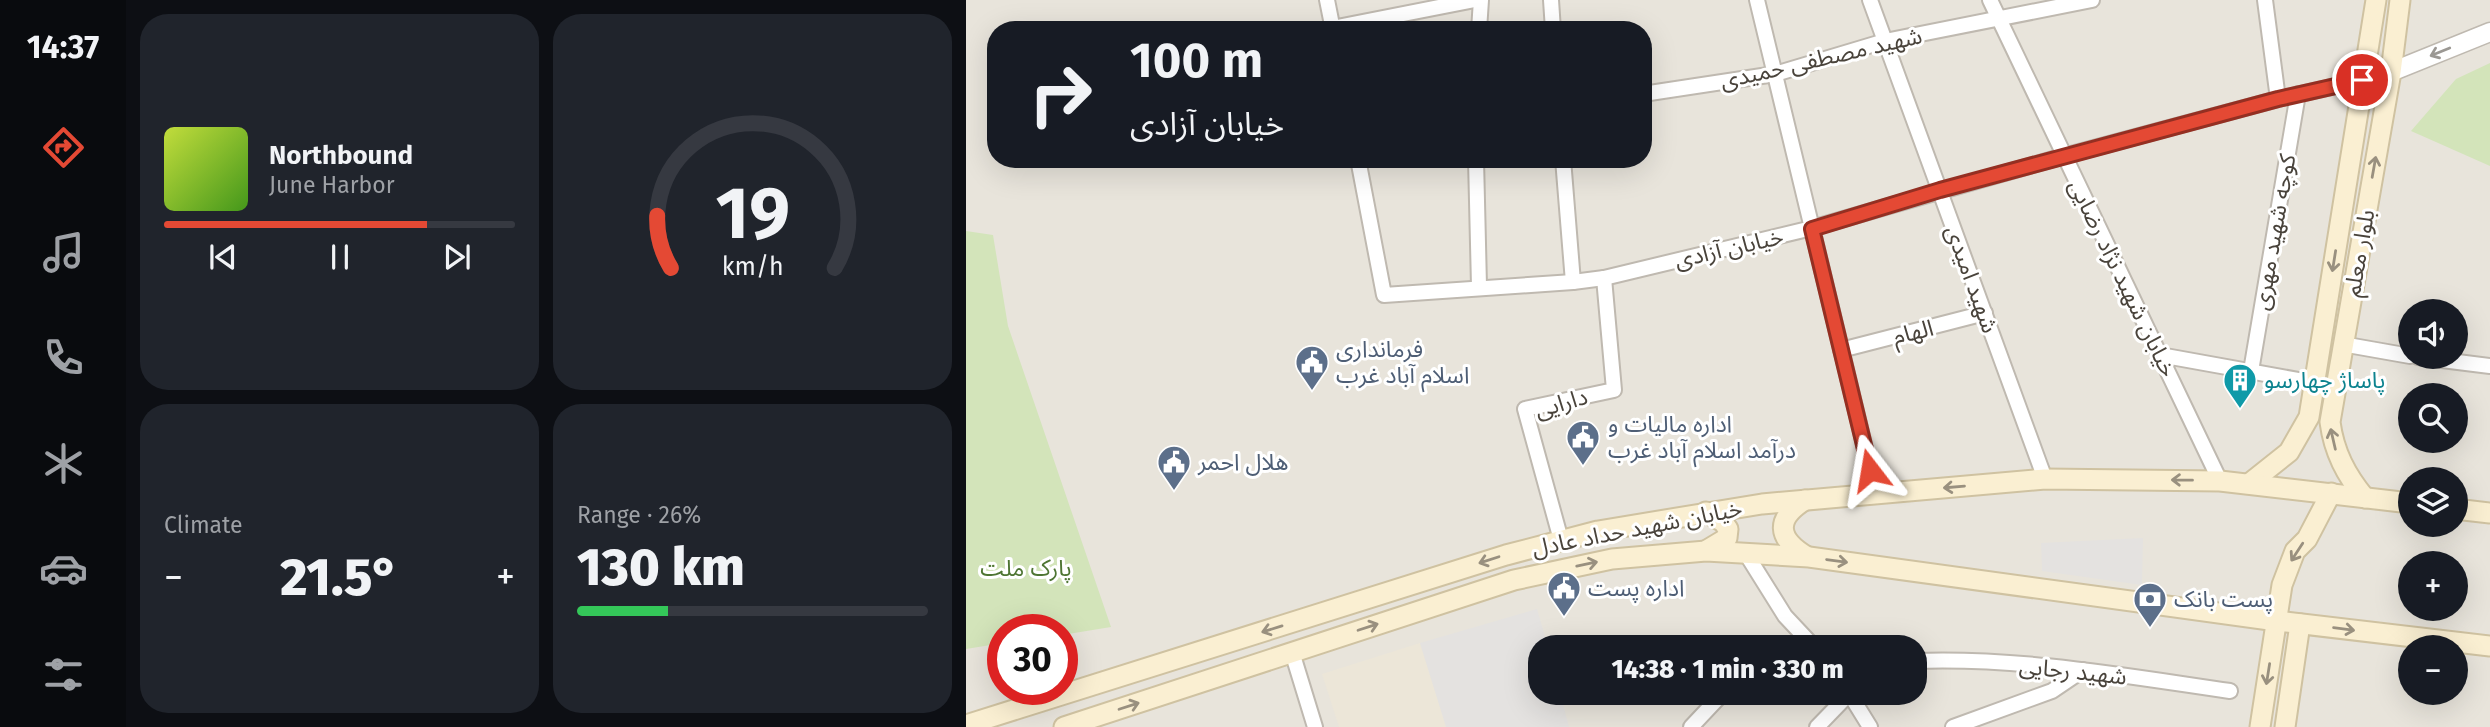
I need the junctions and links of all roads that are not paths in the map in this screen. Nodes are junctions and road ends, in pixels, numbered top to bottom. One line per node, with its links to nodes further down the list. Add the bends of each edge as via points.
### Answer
1 (1327, 0): 13 (street)
2 (1475, 0): 14 (street)
3 (1481, 0): 15 (street)
4 (1551, 0): 16 (street)
5 (1757, 0): 20 (street)
6 (1870, 0): 18 (street, شهید امیدی)
7 (1990, 0): 12 (street, خیابان شهید نژاد رضایی)
8 (2092, 0): 12 (street, شهید مصطفی حمیدی)
9 (2265, 0): 24 (street)
10 (2376, 0): 21 (main road, بلوار معلم)
11 (2400, 0): 19 (main road, بلوار معلم)
12 (1999, 20): 18 (street, شهید مصطفی حمیدی); 25 (street, خیابان شهید نژاد رضایی)
13 (1331, 21)
14 (1371, 21)
15 (1480, 21)
16 (1552, 21)
17 (2490, 32): 19 (street, one-way to 19)
18 (1885, 41): 20 (street, شهید مصطفی حمیدی); 29 (street, شهید امیدی)
19 (2391, 72): 21 (street); 35 (main road, بلوار معلم, one-way to 19)
20 (1774, 74): 22 (street, شهید مصطفی حمیدی); 30 (street)
21 (2362, 80): 23 (street, خیابان آزادی); 42 (main road, بلوار معلم, one-way to 42)
22 (1652, 93)
23 (2298, 94): 24 (street, خیابان آزادی); 41 (street, کوچه شهید مهری)
24 (2278, 99): 25 (street, خیابان آزادی)
25 (2064, 156): 29 (street, خیابان آزادی); 38 (street, خیابان شهید نژاد رضایی)
26 (1359, 168): 33 (street, خیابان آزادی, via 1384,295)
27 (1476, 168): 33 (street)
28 (1564, 168): 32 (street)
29 (1940, 190): 30 (street, خیابان آزادی); 34 (street, شهید امیدی)
30 (1812, 229): 31 (street, خیابان آزادی); 36 (street)
31 (1604, 278): 32 (street, خیابان آزادی); 54 (street, دارایی, via 1614,390 1525,409)
32 (1573, 282): 33 (street, خیابان آزادی)
33 (1479, 286)
34 (1985, 313): 36 (street, الهام); 43 (street, شهید امیدی)
35 (2342, 344): 37 (street); 48 (main road, بلوار معلم, one-way to 35, via 2350,480 2332,441 2330,422)
36 (1841, 351): 46 (street)
37 (2398, 354)
38 (2160, 355): 41 (street); 44 (street, خیابان شهید نژاد رضایی)
39 (2468, 363): 40 (street)
40 (2490, 366)
41 (2250, 371): 42 (street)
42 (2315, 383): 45 (main road, بلوار معلم, via 2301,437 2272,469)
43 (2045, 479): 44 (main road, خیابان شهید حداد عادل, one-way to 43); 46 (main road, خیابان شهید حداد عادل, one-way to 46)
44 (2220, 481): 45 (main road, خیابان شهید حداد عادل)
45 (2250, 483): 47 (main road, خیابان شهید حداد عادل)
46 (1875, 494): 49 (main road, خیابان شهید حداد عادل)
47 (2331, 494): 48 (main road, خیابان شهید حداد عادل); 58 (main road, one-way to 58, via 2307,539 2295,551 2282,585)
48 (2365, 498): 50 (main road, خیابان شهید حداد عادل)
49 (1805, 500): 52 (main road, خیابان شهید حداد عادل); 57 (main road, via 1787,515 1783,531 1787,542)
50 (2398, 502)
51 (2468, 510): 53 (main road)
52 (1706, 512): 54 (main road, خیابان شهید حداد عادل); 55 (main road, via 1728,529 1727,538)
53 (2490, 513)
54 (1561, 540): 69 (main road, خیابان شهید حداد عادل, one-way to 69)
55 (1706, 551): 56 (main road, خیابان شهید حداد عادل); 62 (main road, خیابان شهید حداد عادل, one-way to 55, via 1514,580 1612,558)
56 (1745, 552): 57 (main road, خیابان شهید حداد عادل); 60 (street, via 1785,616)
57 (1809, 557): 58 (main road, خیابان شهید حداد عادل, one-way to 58)
58 (2277, 621): 59 (main road, خیابان شهید حداد عادل); 76 (main road, one-way to 76)
59 (2300, 624): 61 (main road, خیابان شهید حداد عادل, one-way to 61); 77 (main road)
60 (1803, 635)
61 (2490, 646)
62 (1292, 652): 70 (main road, خیابان شهید حداد عادل, one-way to 62); 71 (street)
63 (1927, 661): 64 (street, شهید رجایی)
64 (2083, 670): 65 (street, شهید رجایی); 75 (street, via 2052,691)
65 (2230, 691)
66 (1712, 705): 72 (street)
67 (1838, 705): 73 (street)
68 (1856, 705): 74 (street)
69 (966, 724)
70 (1064, 727)
71 (1315, 727)
72 (1691, 727)
73 (1817, 727)
74 (1870, 727)
75 (1953, 727)
76 (2260, 727)
77 (2285, 727)

